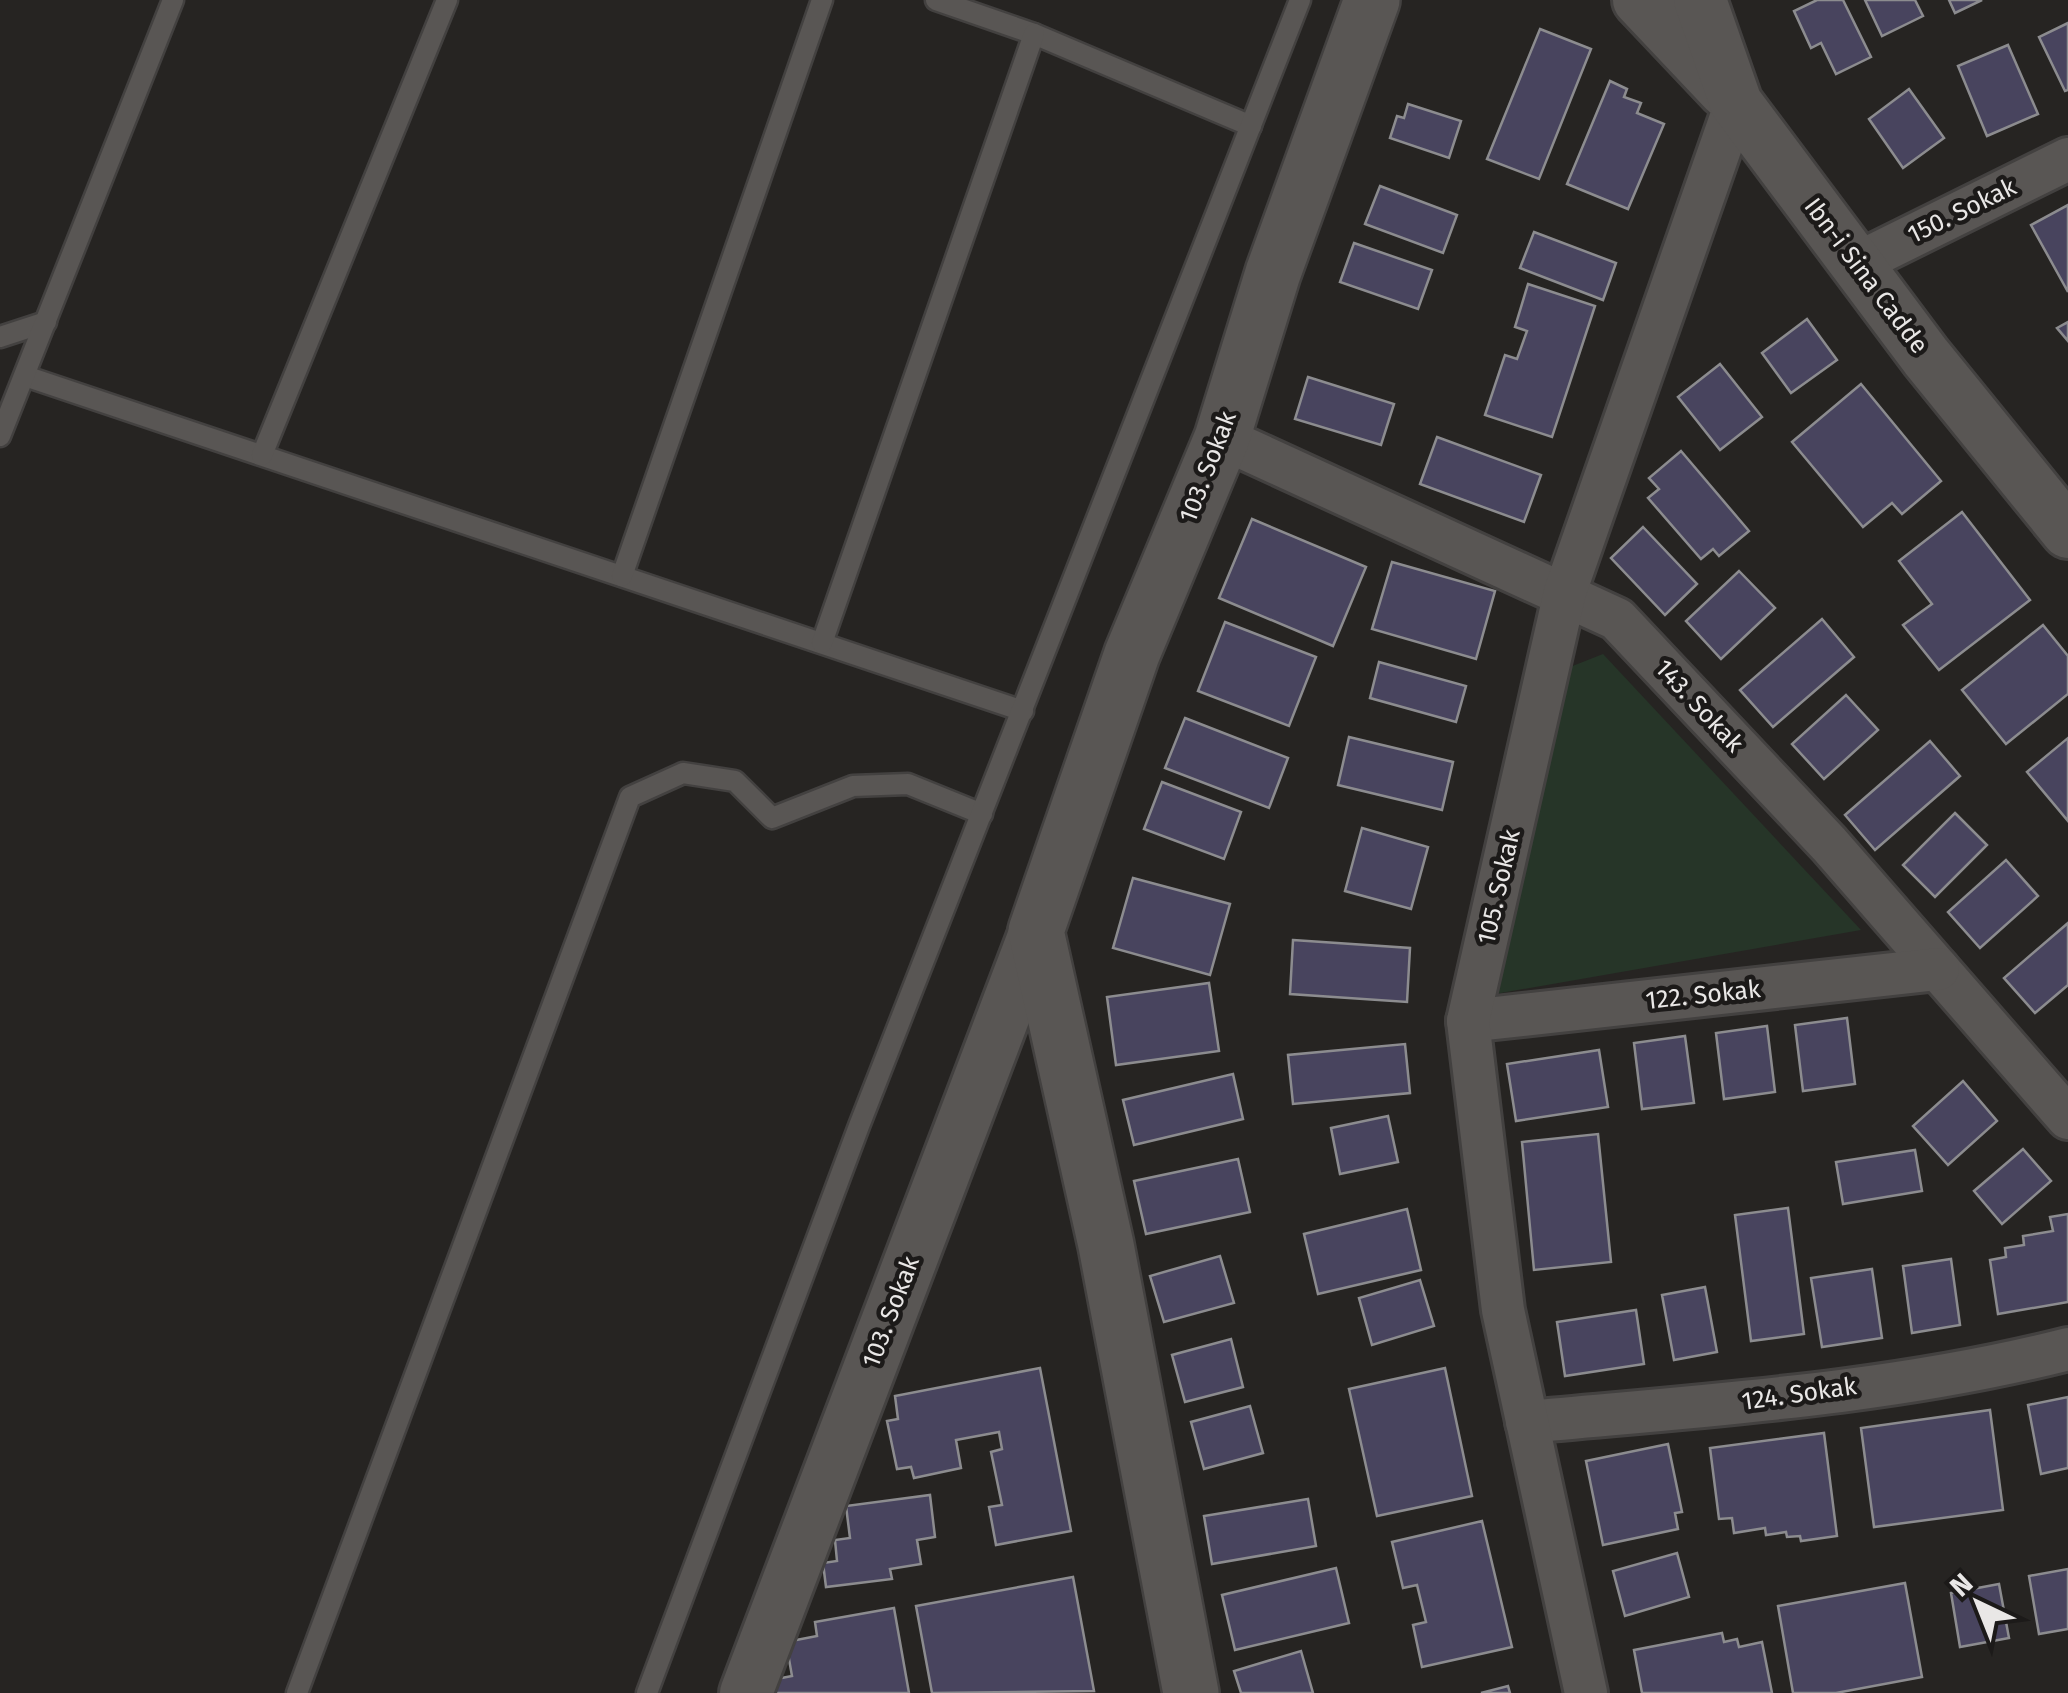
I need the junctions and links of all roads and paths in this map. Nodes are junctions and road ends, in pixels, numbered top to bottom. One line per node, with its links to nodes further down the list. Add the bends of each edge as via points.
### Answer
1 (173, 0): 14 (lane)
2 (448, 0): 19 (lane)
3 (822, 0): 21 (lane)
4 (936, 0): 9 (lane)
5 (1300, 0): 11 (lane)
6 (1372, 0): 18 (main road, 103. Sokak)
7 (1639, 0): 10 (street)
8 (1707, 3): 10 (street, Ibn-i Sina Cadde)
9 (1034, 34): 11 (lane); 23 (lane)
10 (1736, 103): 13 (street, Ibn-i Sina Cadde); 22 (street, 105. Sokak)
11 (1251, 126): 24 (lane)
12 (2068, 159): 13 (street, 150. Sokak)
13 (1856, 264): 20 (street, Ibn-i Sina Cadde)
14 (46, 322): 15 (lane); 16 (lane)
15 (0, 337)
16 (25, 376): 17 (lane); 19 (lane)
17 (0, 436)
18 (1222, 438): 22 (street, 143. Sokak); 26 (main road, 103. Sokak, via 1132,654)
19 (262, 455): 21 (lane)
20 (2063, 519)
21 (622, 576): 23 (lane)
22 (1565, 592): 27 (street, 143. Sokak, via 1617,619); 28 (street, 105. Sokak)
23 (822, 643): 24 (lane)
24 (1024, 711): 25 (lane)
25 (982, 814): 32 (lane, via 908,784 853,786 772,818 735,781 683,773 630,797); 33 (lane)
26 (1036, 931): 34 (street, 103. Sokak); 35 (main road, via 1106,1245)
27 (1938, 969): 28 (street, 122. Sokak); 29 (street, 143. Sokak)
28 (1468, 1021): 31 (street, 105. Sokak, via 1503,1310)
29 (2068, 1118)
30 (2068, 1349): 31 (street, 124. Sokak, via 1771,1400)
31 (1527, 1422): 36 (street, 105. Sokak)
32 (297, 1693)
33 (647, 1693)
34 (746, 1693)
35 (1190, 1693)
36 (1586, 1693)

